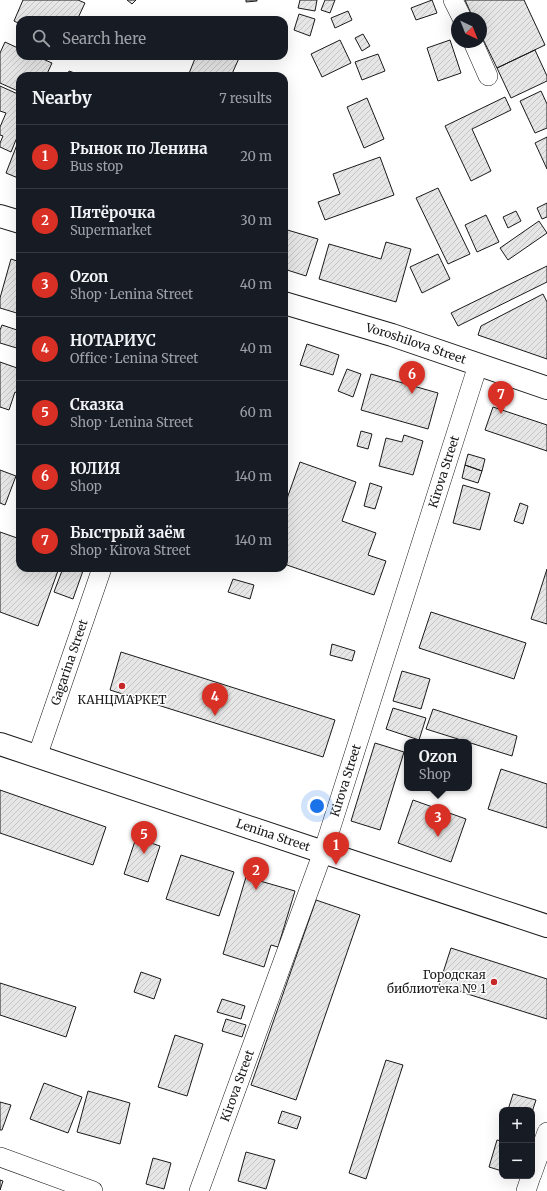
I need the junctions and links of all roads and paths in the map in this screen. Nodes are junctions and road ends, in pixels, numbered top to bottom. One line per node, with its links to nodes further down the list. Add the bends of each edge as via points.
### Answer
1 (453, 0): 2 (street)
2 (459, 12)
3 (476, 48): 4 (street)
4 (488, 76)
5 (0, 216): 6 (main road)
6 (16, 221)
7 (288, 304): 8 (main road, Voroshilova Street, via 392,335)
8 (478, 365): 9 (main road, Voroshilova Street); 13 (street, Kirova Street)
9 (547, 388)
10 (101, 572): 12 (street, Gagarina Street)
11 (0, 744): 12 (main road, Lenina Street)
12 (37, 756): 13 (main road, Lenina Street)
13 (323, 852): 14 (main road, Lenina Street); 20 (street, Kirova Street)
14 (547, 926)
15 (547, 1132): 17 (street)
16 (0, 1157): 19 (street)
17 (535, 1166)
18 (530, 1179): 21 (street)
19 (93, 1191)
20 (199, 1191)
21 (526, 1191)

